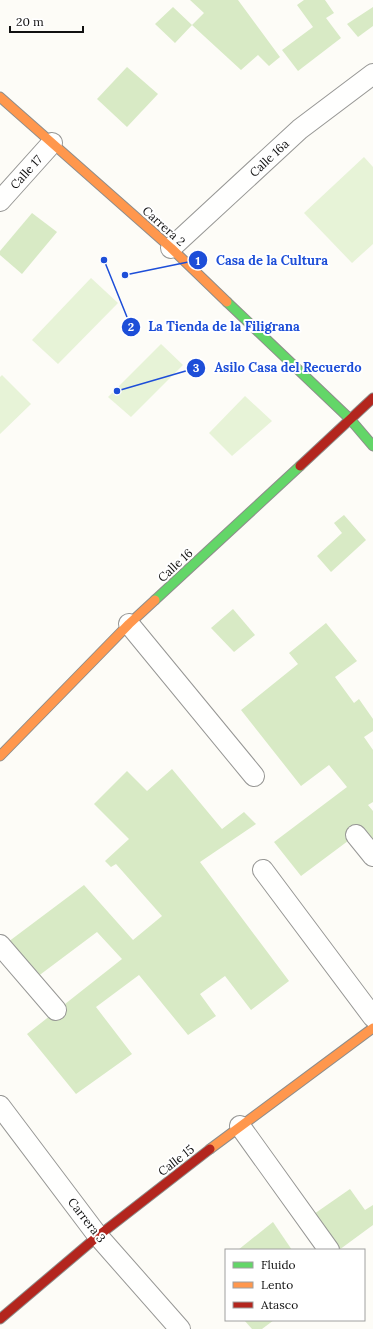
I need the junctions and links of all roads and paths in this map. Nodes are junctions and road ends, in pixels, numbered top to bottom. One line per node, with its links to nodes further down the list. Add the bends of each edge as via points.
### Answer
1 (373, 74): 5 (street, Calle 16a, via 300,129)
2 (0, 97): 3 (street, Carrera 2)
3 (52, 143): 4 (street, Calle 17); 5 (street, Carrera 2)
4 (0, 201)
5 (171, 248): 7 (street, Carrera 2)
6 (373, 398): 7 (street, Calle 16)
7 (350, 419): 8 (street, Carrera 2); 9 (street, Calle 16)
8 (373, 446)
9 (129, 624): 10 (street, Calle 16); 11 (street)
10 (0, 756)
11 (254, 776)
12 (356, 835): 13 (street)
13 (373, 856)
14 (263, 870): 17 (street)
15 (0, 945): 16 (street)
16 (56, 1010)
17 (373, 1017)
18 (373, 1028): 20 (street, Calle 15)
19 (0, 1106): 21 (street, Carrera 3)
20 (240, 1126): 21 (street, Calle 15); 22 (street)
21 (98, 1236): 23 (street, Calle 15); 24 (street, Carrera 3)
22 (328, 1249)
23 (0, 1319)
24 (180, 1329)

